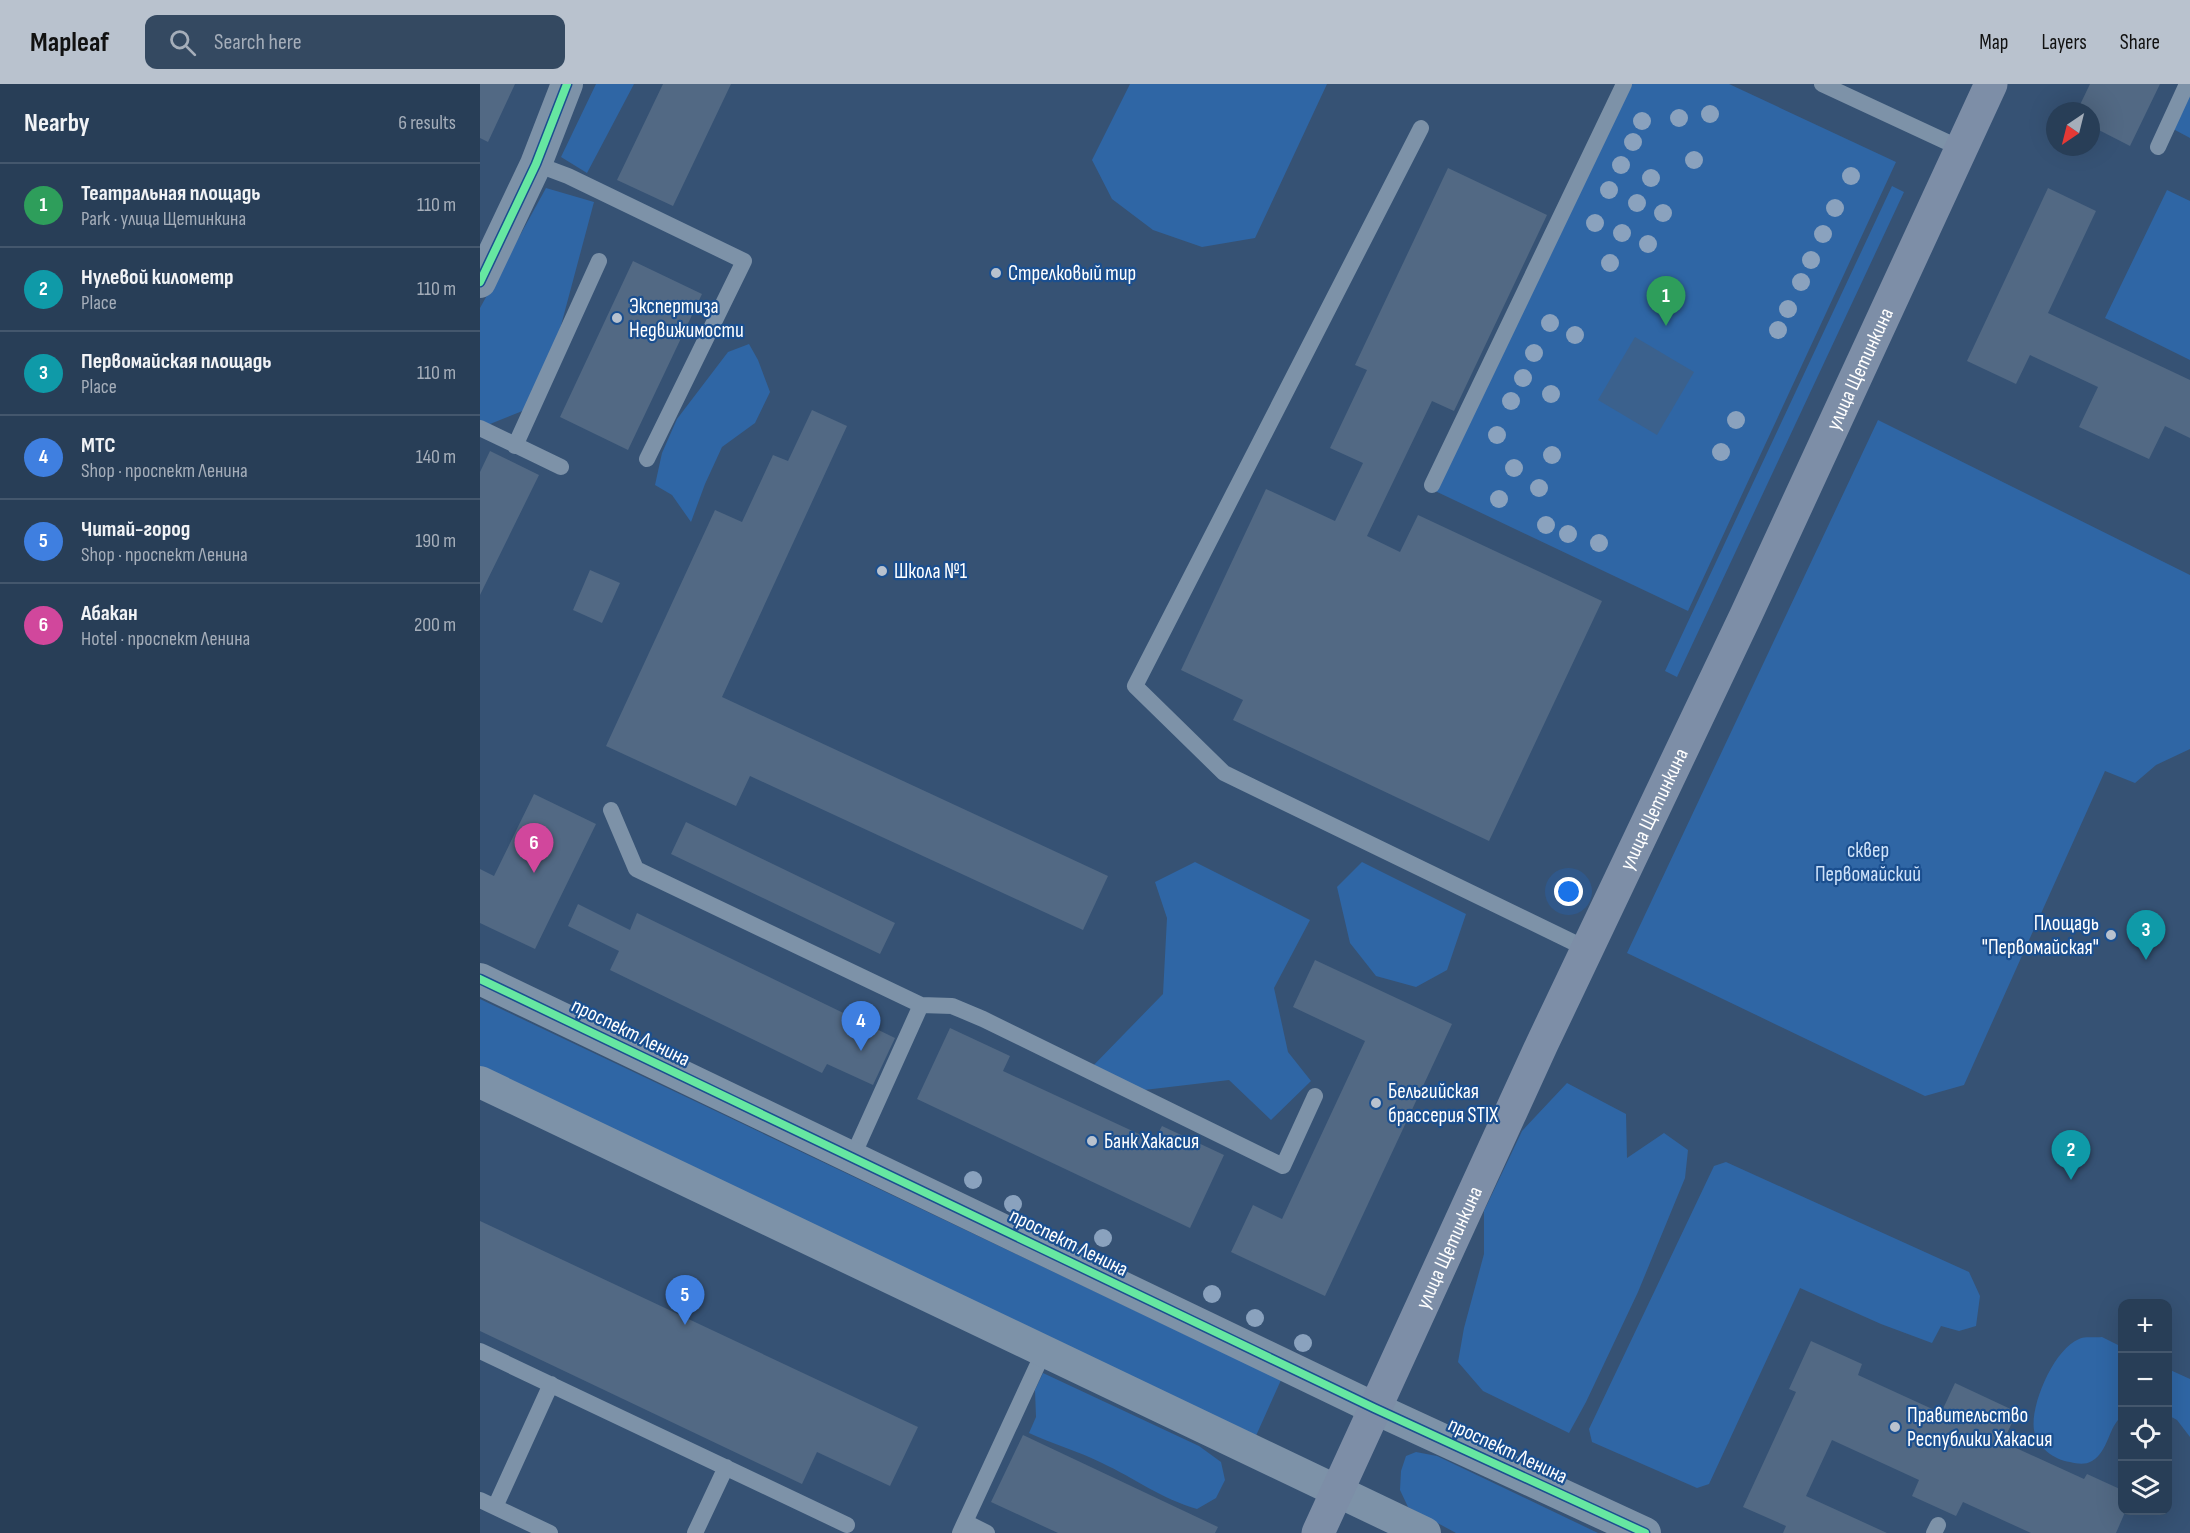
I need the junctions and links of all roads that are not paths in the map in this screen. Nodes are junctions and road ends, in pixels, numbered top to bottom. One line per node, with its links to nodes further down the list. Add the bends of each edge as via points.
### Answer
1 (567, 84): 9 (street)
2 (1624, 84): 16 (lane)
3 (1822, 84): 8 (lane)
4 (1991, 84): 8 (main road, улица Щетинкина)
5 (2187, 84): 7 (lane)
6 (1420, 128): 18 (lane, via 1135,686 1224,773)
7 (2158, 147)
8 (1962, 149): 18 (main road, улица Щетинкина)
9 (536, 164): 11 (street); 14 (lane, via 744,261)
10 (599, 261): 13 (lane)
11 (480, 282)
12 (480, 428): 13 (lane)
13 (515, 446): 15 (lane)
14 (647, 459)
15 (561, 467)
16 (1432, 485)
17 (611, 810): 20 (lane, via 636,869)
18 (1587, 949): 27 (main road, улица Щетинкина)
19 (480, 979): 23 (street, проспект Ленина)
20 (921, 1005): 22 (lane, via 952,1006 983,1019 1283,1166); 23 (lane)
21 (480, 1082): 25 (street)
22 (1315, 1096)
23 (852, 1158): 27 (street, проспект Ленина)
24 (480, 1351): 26 (lane)
25 (1044, 1351): 29 (street); 32 (lane)
26 (551, 1384): 28 (lane); 30 (lane)
27 (1374, 1408): 29 (main road, улица Щетинкина); 38 (street, проспект Ленина)
28 (726, 1467): 31 (lane); 34 (lane)
29 (1338, 1492): 36 (main road, улица Щетинкина); 37 (street)
30 (488, 1504): 33 (lane)
31 (847, 1525)
32 (962, 1528): 35 (lane)
33 (550, 1533)
34 (695, 1533)
35 (987, 1533)
36 (1318, 1533)
37 (1425, 1533)
38 (1645, 1533)

